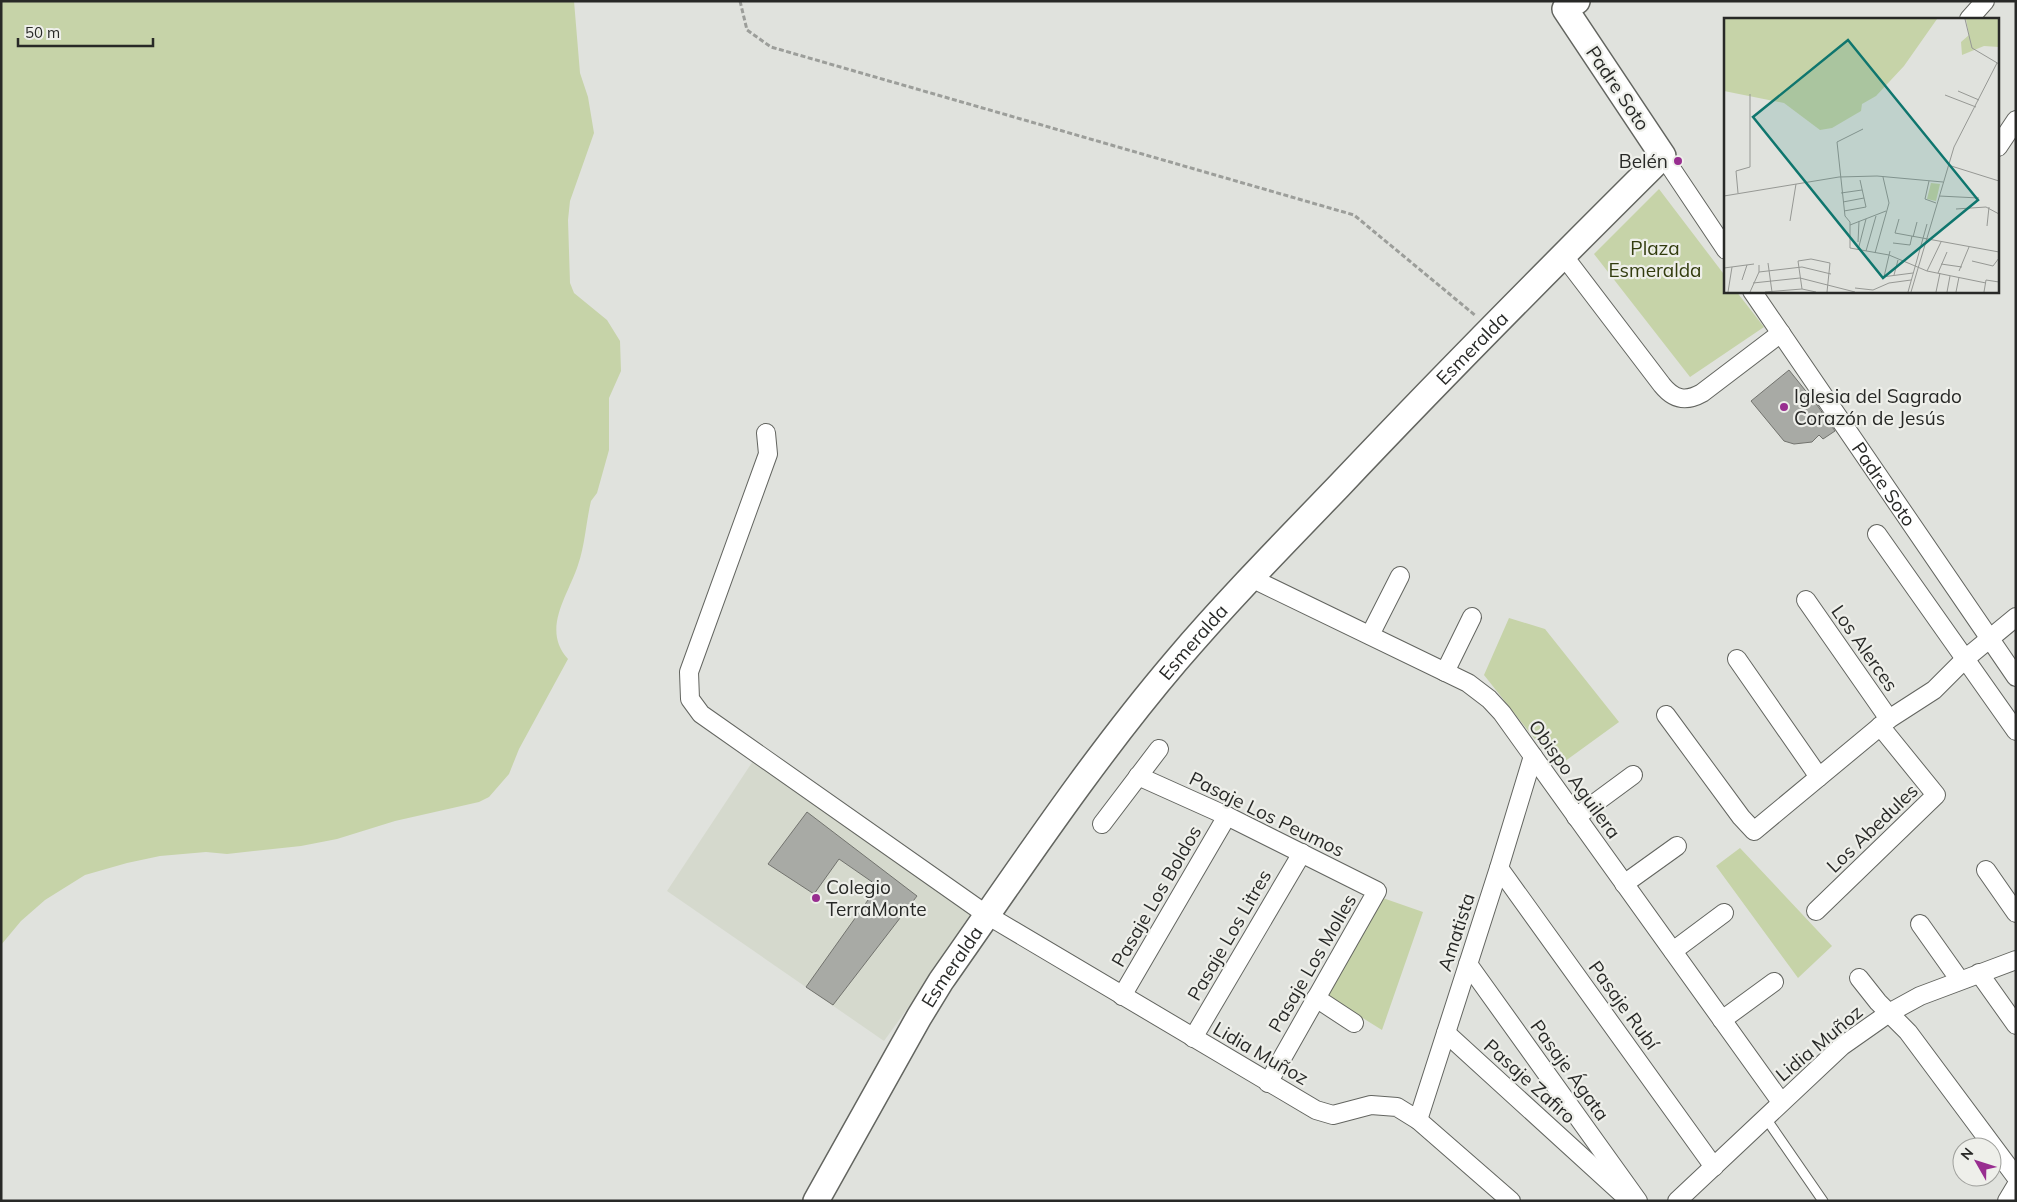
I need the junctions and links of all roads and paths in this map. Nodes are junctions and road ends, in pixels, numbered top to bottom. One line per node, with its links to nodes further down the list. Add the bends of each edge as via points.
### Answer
1 (740, 1): 11 (path, via 747,30 771,47 1354,215)
2 (1985, 1): 4 (street)
3 (1567, 4): 7 (street, Padre Soto)
4 (1970, 18)
5 (2016, 120): 6 (street)
6 (2000, 144)
7 (1663, 156): 8 (street, Padre Soto); 9 (street, Esmeralda)
8 (1724, 247)
9 (1563, 255): 11 (street, Esmeralda); 12 (street, via 1667,392 1677,398 1689,399 1702,392)
10 (1753, 292): 12 (street, Padre Soto)
11 (1492, 329): 16 (street, Esmeralda)
12 (1781, 333): 21 (street, Padre Soto)
13 (766, 433): 46 (street, Lidia Muñoz, via 768,454 689,672 690,699 701,714)
14 (1877, 534): 23 (street, Padre Soto)
15 (1400, 576): 20 (street)
16 (1251, 578): 20 (street, Obispo Aguilera); 46 (street, Esmeralda, via 1140,705)
17 (1806, 600): 27 (street, Los Alerces)
18 (1472, 617): 24 (street)
19 (2016, 617): 21 (street)
20 (1370, 635): 24 (street, Obispo Aguilera)
21 (1990, 640): 23 (street); 25 (street, Padre Soto)
22 (1737, 659): 33 (street)
23 (1965, 659): 27 (street, via 1934,690); 28 (street, Padre Soto)
24 (1445, 672): 30 (street, Obispo Aguilera, via 1490,698)
25 (2016, 677)
26 (1666, 715): 33 (street, via 1754,831)
27 (1885, 723): 33 (street); 43 (street, Los Abedules, via 1936,796)
28 (2016, 731)
29 (1159, 749): 32 (street)
30 (1533, 756): 35 (street, Obispo Aguilera); 39 (street, Amatista)
31 (1633, 775): 35 (street)
32 (1138, 776): 34 (street, Pasaje Los Peumos); 36 (street)
33 (1820, 777)
34 (1227, 816): 38 (street, Pasaje Los Peumos); 55 (street, Pasaje Los Boldos)
35 (1576, 817): 41 (street, Obispo Aguilera)
36 (1102, 824)
37 (1677, 846): 41 (street)
38 (1302, 853): 42 (street, Pasaje Los Peumos); 62 (street, Pasaje Los Litres)
39 (1499, 868): 50 (street, Amatista); 67 (street, Pasaje Rubí)
40 (1986, 870): 45 (street)
41 (1624, 884): 48 (street, Obispo Aguilera)
42 (1377, 891): 56 (street, Pasaje Los Molles)
43 (1816, 911)
44 (1724, 913): 48 (street)
45 (2016, 913)
46 (987, 915): 55 (street, Lidia Muñoz); 70 (street, Esmeralda, via 919,1017)
47 (1920, 924): 53 (street)
48 (1673, 951): 58 (street, Obispo Aguilera)
49 (2016, 960): 51 (street, Lidia Muñoz)
50 (1468, 964): 61 (street, Amatista); 73 (street, Pasaje Ágata)
51 (1979, 973): 53 (street, Lidia Muñoz); 60 (street)
52 (1859, 978): 57 (street)
53 (1960, 979): 57 (street, Lidia Muñoz)
54 (1774, 982): 58 (street)
55 (1122, 996): 62 (street, Lidia Muñoz)
56 (1316, 998): 59 (street); 63 (street, Pasaje Los Molles)
57 (1889, 1013): 64 (street, Lidia Muñoz, via 1842,1046); 68 (street, via 1908,1032)
58 (1722, 1020): 64 (street, Obispo Aguilera)
59 (1354, 1022)
60 (2016, 1025)
61 (1446, 1033): 66 (street, Amatista); 72 (street, Pasaje Zafiro)
62 (1193, 1038): 63 (street, Lidia Muñoz)
63 (1268, 1083): 66 (street, Lidia Muñoz, via 1316,1110 1332,1115 1372,1105 1398,1107)
64 (1781, 1102): 65 (street, Lidia Muñoz)
65 (1765, 1117): 67 (street, Lidia Muñoz); 75 (lane)
66 (1418, 1120): 71 (street, Lidia Muñoz)
67 (1714, 1167): 74 (street, Lidia Muñoz)
68 (2016, 1177)
69 (2016, 1186): 76 (street)
70 (816, 1201)
71 (1511, 1201)
72 (1630, 1201)
73 (1638, 1201)
74 (1677, 1201)
75 (1823, 1201)
76 (2007, 1201)

